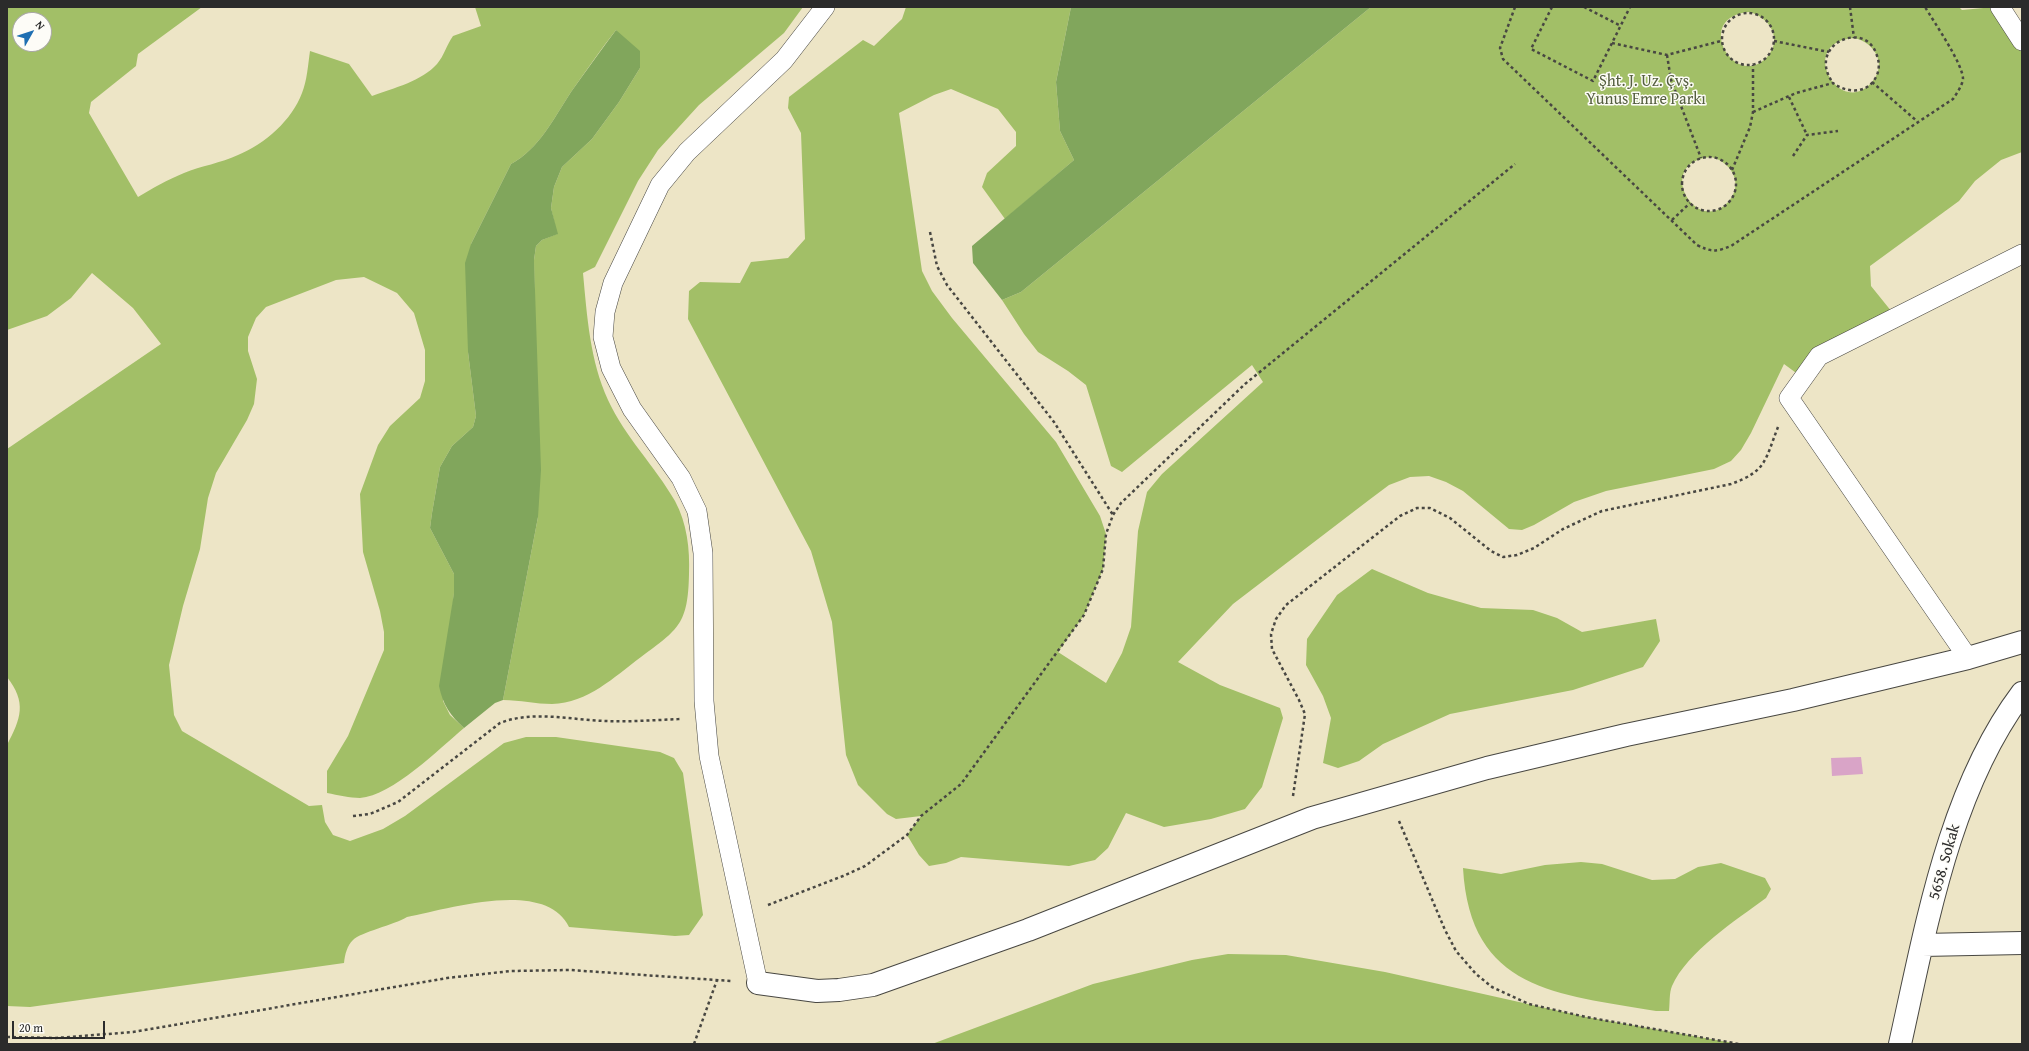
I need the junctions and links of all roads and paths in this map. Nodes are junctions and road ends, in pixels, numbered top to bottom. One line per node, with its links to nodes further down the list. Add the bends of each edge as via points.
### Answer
1 (825, 7): 40 (lane, via 784,60 687,152 660,185 613,284 605,312 603,337 611,368 632,409 681,478 697,512 703,553)
2 (1516, 7): 32 (path, via 1500,48 1503,59)
3 (1552, 7): 16 (path, via 1531,49 1593,81)
4 (1584, 7): 11 (path)
5 (1630, 7): 11 (path)
6 (1752, 7): 10 (path)
7 (1850, 7): 12 (path)
8 (1925, 7): 24 (path, via 1960,67 1963,79 1953,99)
9 (2000, 7): 15 (lane)
10 (1749, 12): 13 (path, via 1732,17 1724,28); 14 (path, via 1765,18 1774,32)
11 (1621, 26): 16 (path)
12 (1854, 38): 17 (path, via 1837,42); 20 (path, via 1862,40 1875,50 1879,67)
13 (1721, 41): 18 (path); 19 (path, via 1723,50 1736,63)
14 (1774, 41): 17 (path); 19 (path, via 1768,56)
15 (2022, 41)
16 (1612, 43): 18 (path)
17 (1829, 52): 21 (path, via 1826,67)
18 (1667, 55): 28 (path, via 1671,80)
19 (1753, 65): 23 (path)
20 (1872, 82): 21 (path, via 1858,91 1841,89); 24 (path)
21 (1833, 83): 22 (path)
22 (1788, 97): 23 (path); 26 (path)
23 (1753, 112): 30 (path, via 1750,127)
24 (1918, 122): 32 (path, via 1725,248 1708,250 1697,245)
25 (1838, 131): 26 (path)
26 (1807, 134): 27 (path)
27 (1792, 156)
28 (1701, 158): 30 (path, via 1719,159); 31 (path, via 1687,168 1683,177 1684,195)
29 (1515, 164): 36 (path, via 1245,384 1121,503)
30 (1732, 170): 31 (path, via 1736,186 1729,202 1722,207 1706,210)
31 (1690, 203): 32 (path)
32 (1672, 220)
33 (930, 232): 36 (path, via 937,266 947,285 1054,422)
34 (2022, 254): 35 (lane, via 1819,356)
35 (1789, 398): 38 (lane); 43 (path, via 1763,465 1755,474 1744,479 1731,484 1602,511 1568,526 1534,548 1503,558 1491,552 1450,518 1430,508 1417,508 1400,516 1286,605 1276,619 1271,634 1272,650 1305,714)
36 (1113, 515): 44 (path, via 1106,534 1103,569 1084,615 961,784 921,816 908,834 865,866)
37 (2022, 642): 38 (street)
38 (1968, 658): 41 (street, via 1487,768)
39 (2022, 693): 46 (street, 5658. Sokak, via 1995,733 1973,779 1955,825)
40 (705, 718): 42 (path, via 609,722 537,716 515,717 500,723 398,802 370,814); 44 (lane, via 709,756)
41 (1388, 796): 43 (street); 51 (path, via 1456,951 1476,974 1492,987 1529,1004 1586,1017)
42 (353, 816)
43 (1289, 827): 48 (street, via 1028,930 873,984 839,990 817,990)
44 (743, 914): 48 (lane)
45 (2022, 943): 46 (street)
46 (1922, 945): 52 (street, 5658. Sokak)
47 (717, 980): 48 (path); 49 (path, via 570,970 511,971 447,978 133,1032 56,1038); 50 (path)
48 (758, 983)
49 (7, 1037)
50 (694, 1044)
51 (1739, 1044)
52 (1900, 1044)

